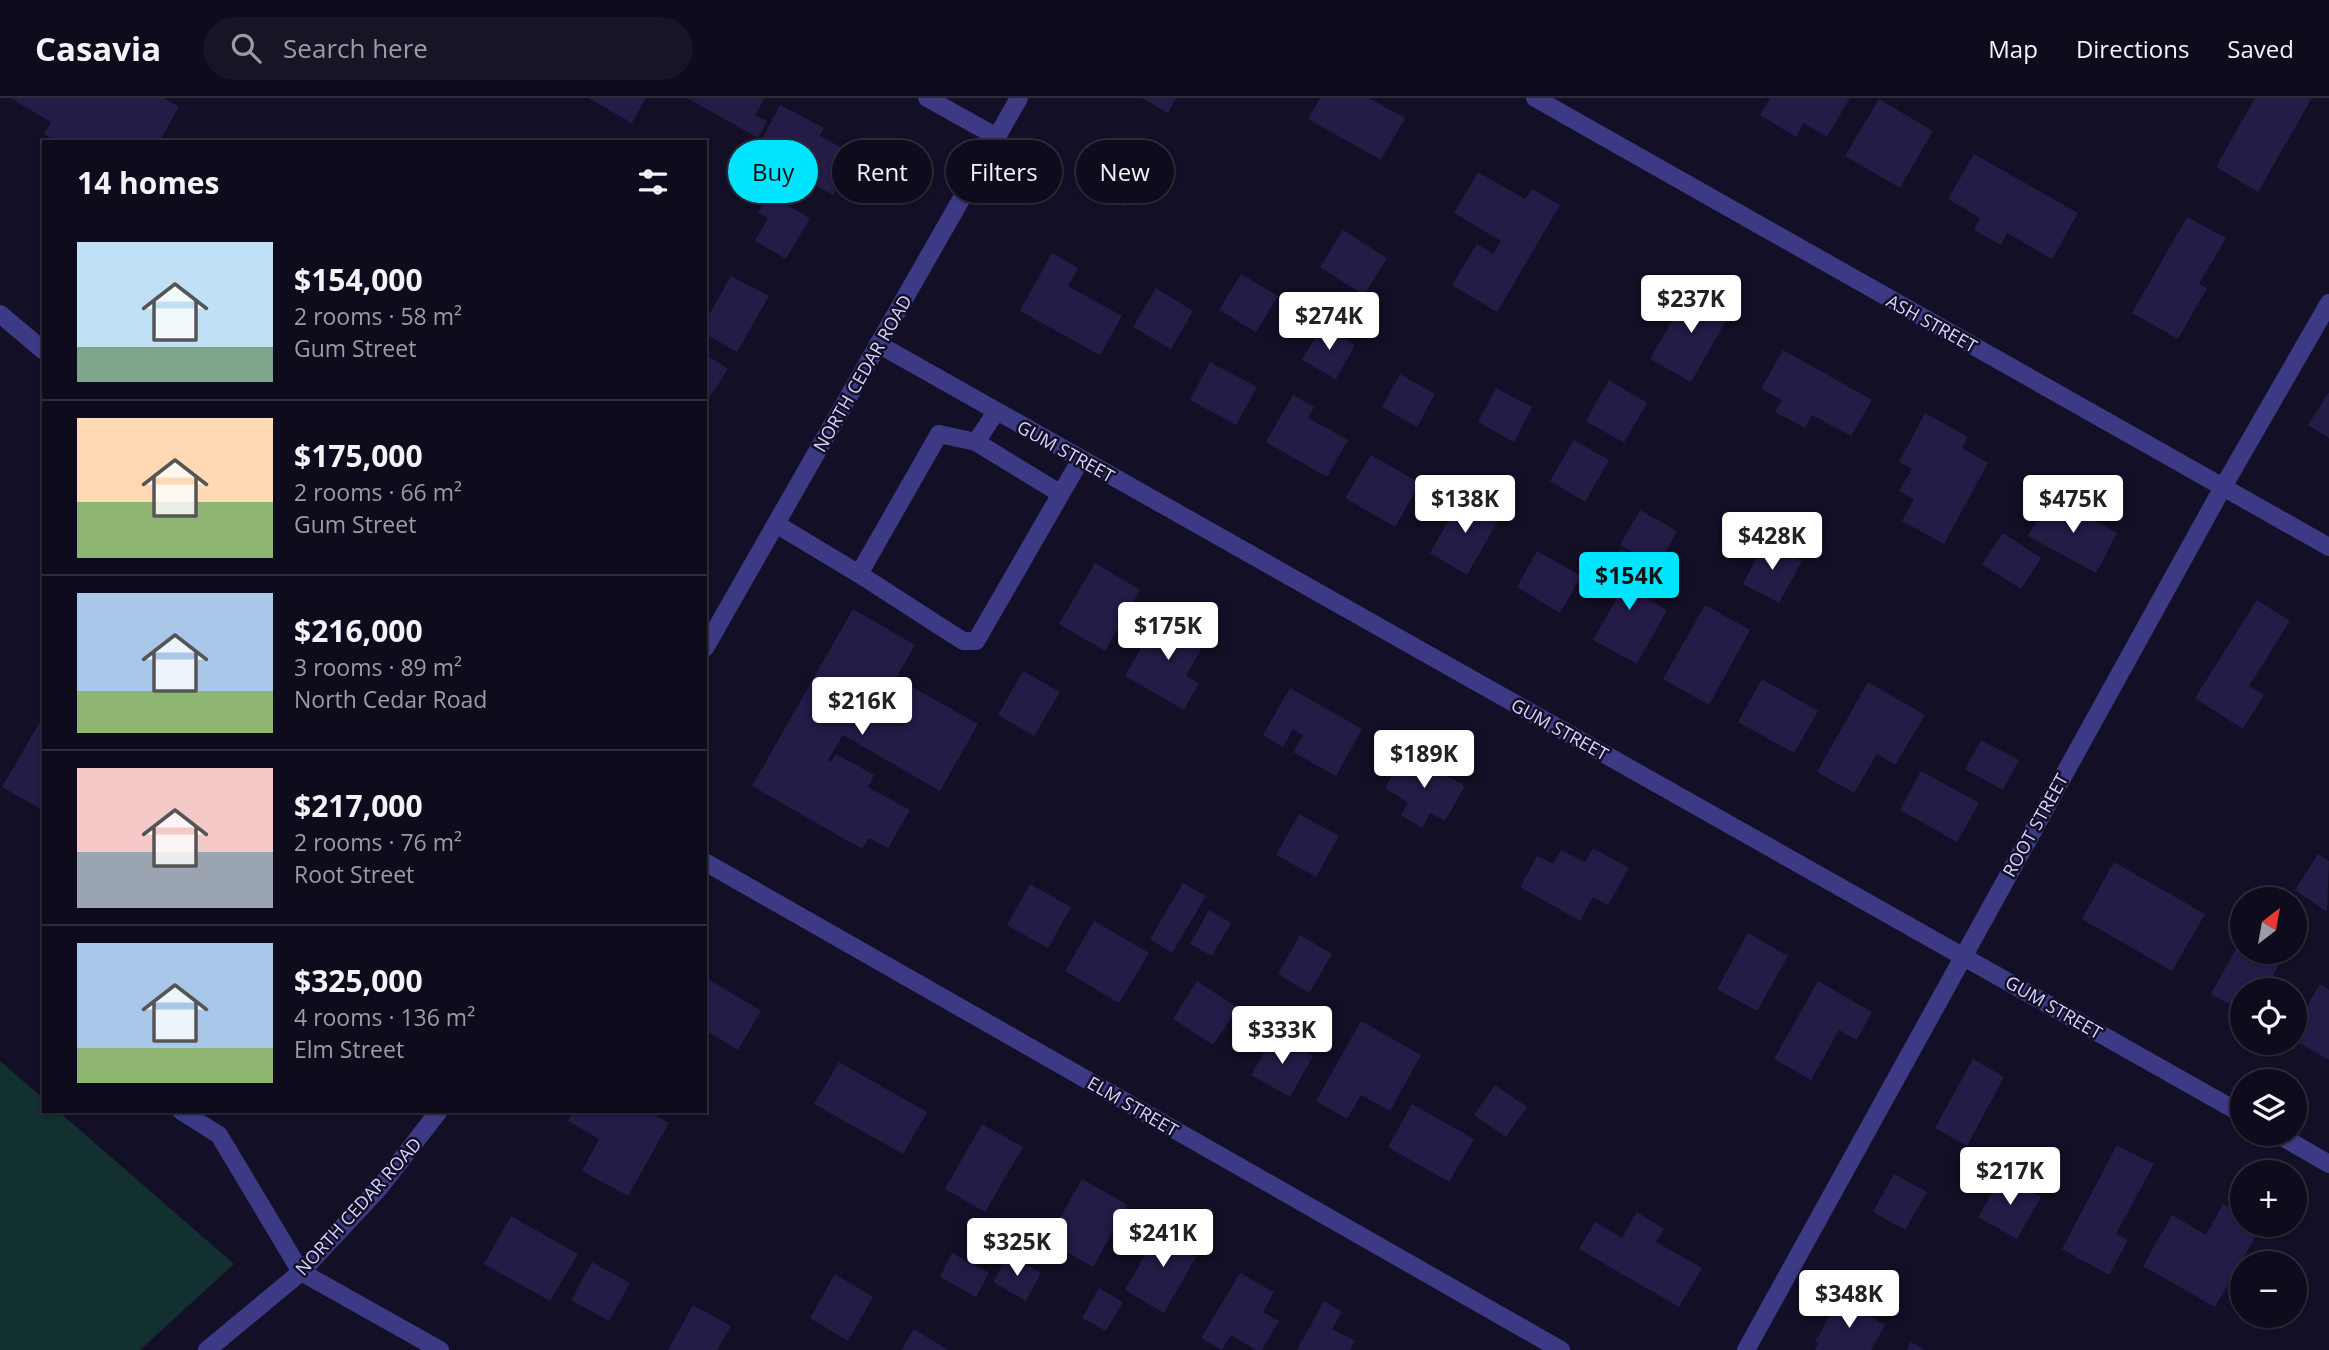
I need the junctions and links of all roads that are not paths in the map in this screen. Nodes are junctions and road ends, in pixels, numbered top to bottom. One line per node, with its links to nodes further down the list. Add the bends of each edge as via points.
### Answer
1 (927, 98): 4 (street)
2 (1019, 98): 4 (street, NORTH CEDAR ROAD)
3 (1535, 98): 12 (street, ASH STREET)
4 (997, 137): 7 (street, NORTH CEDAR ROAD)
5 (2329, 303): 12 (street, ROOT STREET)
6 (0, 314): 8 (street)
7 (878, 344): 9 (street, GUM STREET); 14 (street, NORTH CEDAR ROAD)
8 (42, 349)
9 (996, 412): 10 (street); 11 (street, GUM STREET)
10 (976, 442): 13 (street); 16 (street, via 939,434)
11 (1081, 459): 13 (street); 19 (street, GUM STREET)
12 (2223, 487): 15 (street, ASH STREET); 19 (street, ROOT STREET)
13 (1061, 494): 16 (street, via 976,641 963,641)
14 (776, 524): 16 (street); 17 (street, NORTH CEDAR ROAD)
15 (2329, 547)
16 (859, 573)
17 (707, 645)
18 (707, 863): 28 (street, ELM STREET)
19 (1963, 955): 20 (street, GUM STREET); 29 (street, ROOT STREET)
20 (2230, 1107)
21 (184, 1113): 25 (street, via 219,1135)
22 (437, 1113): 25 (street, NORTH CEDAR ROAD, via 380,1186)
23 (2298, 1146): 24 (street)
24 (2329, 1164)
25 (301, 1272): 26 (street, NORTH CEDAR ROAD); 27 (street)
26 (207, 1350)
27 (440, 1350)
28 (1561, 1350)
29 (1746, 1350)

